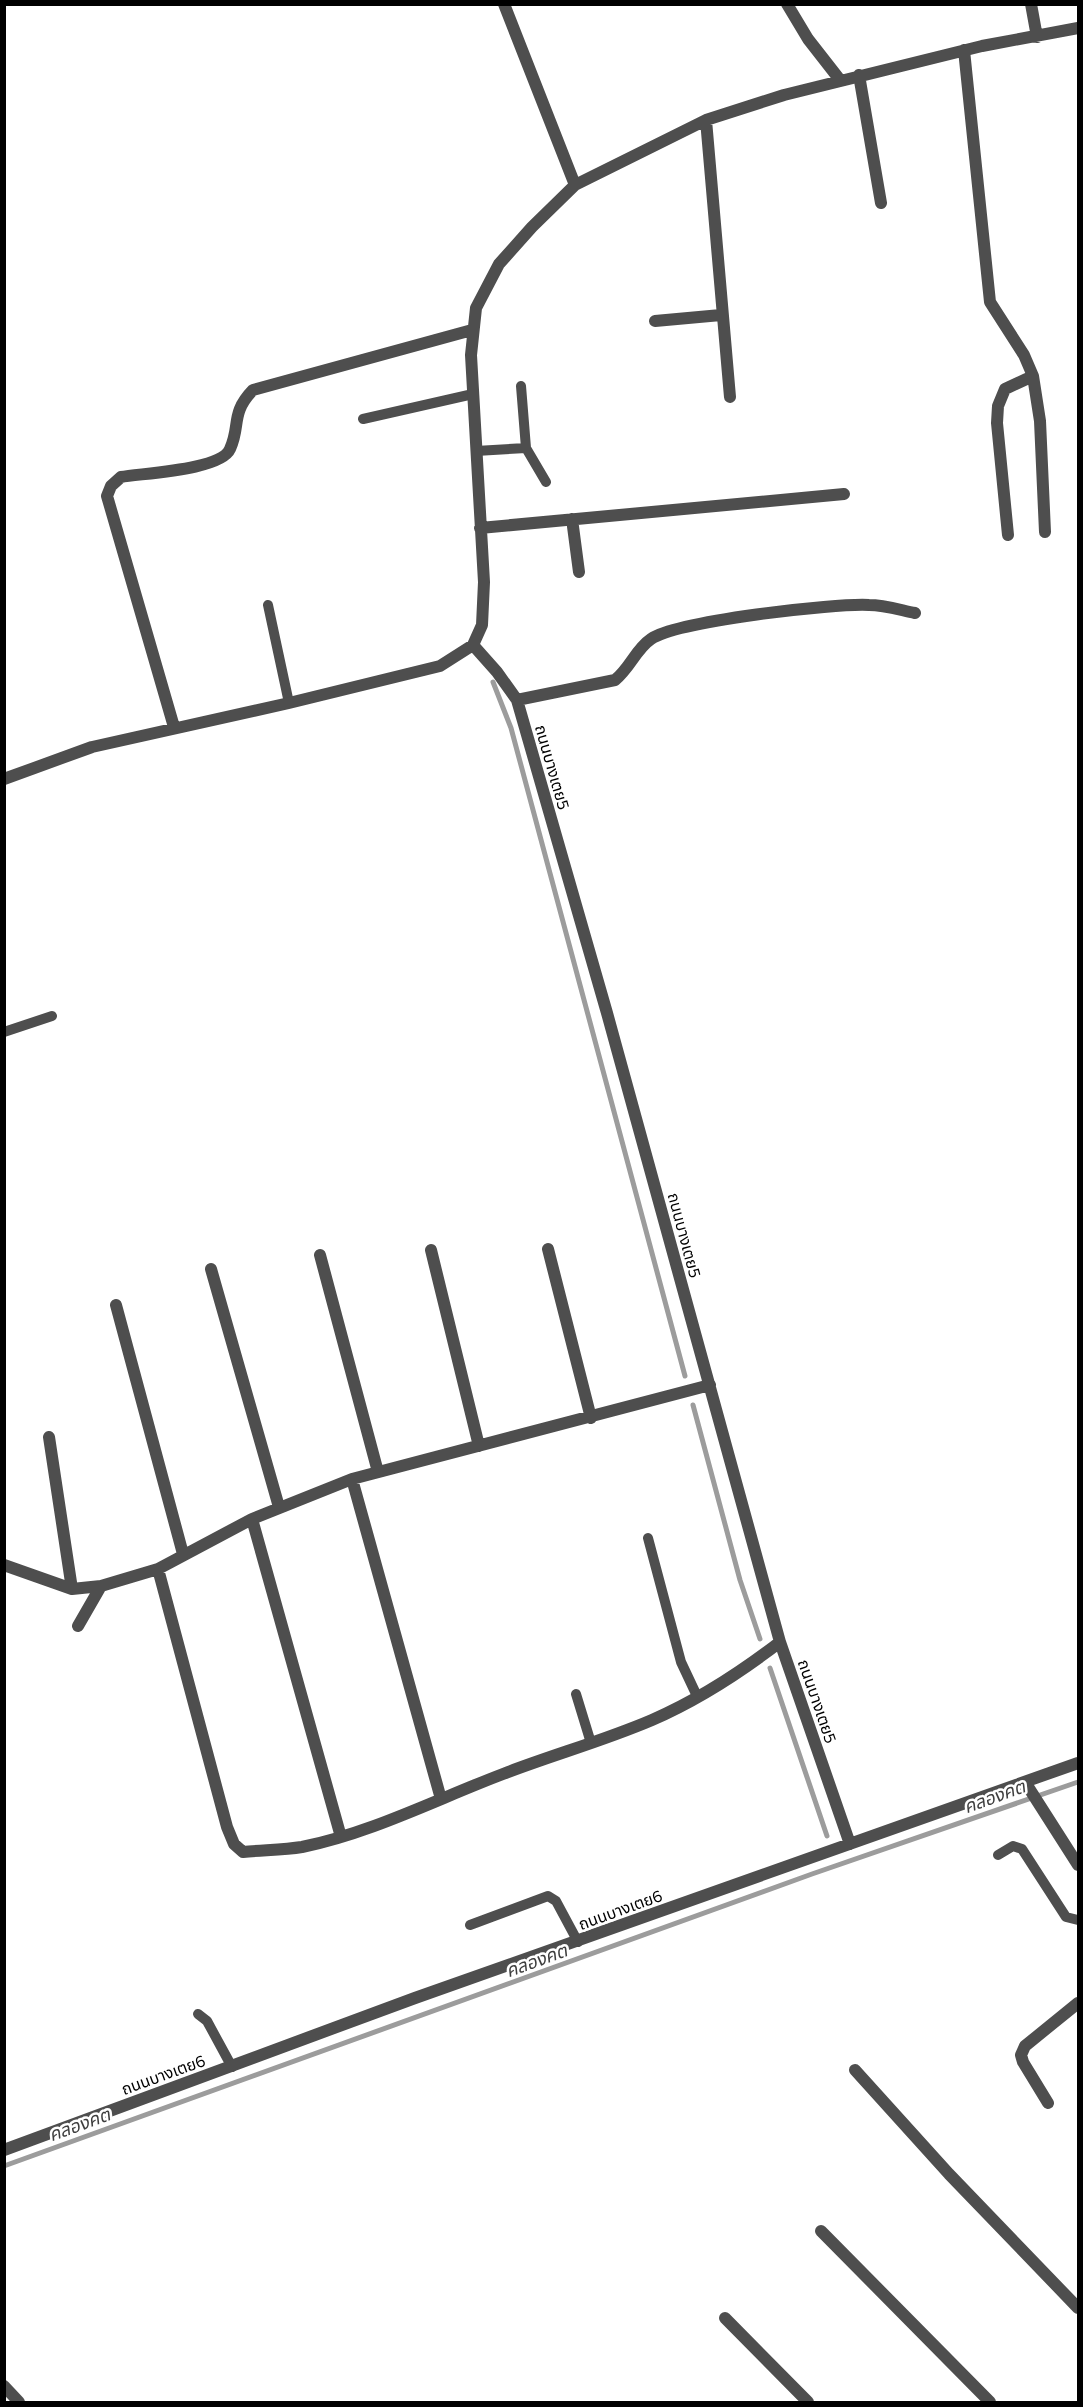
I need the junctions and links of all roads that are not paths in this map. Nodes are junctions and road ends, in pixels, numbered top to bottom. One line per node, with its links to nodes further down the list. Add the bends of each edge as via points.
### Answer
1 (504, 4): 10 (street)
2 (787, 4): 8 (street)
3 (1031, 4): 5 (street)
4 (1078, 28): 5 (street)
5 (1038, 37): 6 (street)
6 (964, 50): 7 (street); 15 (street, via 990,302)
7 (859, 75): 8 (street); 11 (street)
8 (840, 80): 9 (street)
9 (706, 120): 10 (street); 12 (street)
10 (575, 185): 14 (street, via 499,264 476,309)
11 (881, 203)
12 (721, 315): 13 (street); 18 (street)
13 (655, 321)
14 (472, 330): 17 (street); 34 (street, via 253,390 241,402 230,450 223,457 209,464 121,477 111,486 107,496)
15 (1033, 376): 26 (street, via 1040,421); 27 (street, via 1005,389 998,406)
16 (521, 386): 20 (lane)
17 (473, 394): 19 (lane); 21 (street)
18 (730, 397)
19 (363, 419)
20 (526, 448): 21 (lane); 22 (lane)
21 (476, 451): 25 (street)
22 (546, 482)
23 (844, 494): 24 (street)
24 (572, 519): 25 (street); 28 (street)
25 (480, 528): 31 (street, via 482,626)
26 (1045, 532)
27 (1008, 535)
28 (579, 572)
29 (268, 605): 33 (lane)
30 (915, 613): 32 (street, via 870,605 705,623 651,639 615,680)
31 (473, 645): 32 (street, ถนนบางเตย5); 33 (street, via 440,666)
32 (517, 700): 43 (street, ถนนบางเตย5)
33 (289, 703): 34 (street)
34 (174, 727): 35 (street, via 92,747)
35 (4, 779)
36 (51, 1016): 37 (lane)
37 (4, 1032)
38 (548, 1249): 44 (street)
39 (431, 1250): 46 (street)
40 (320, 1255): 47 (street)
41 (212, 1269): 49 (street)
42 (116, 1305): 52 (street)
43 (710, 1385): 44 (street); 58 (street, ถนนบางเตย5)
44 (591, 1418): 46 (street)
45 (49, 1437): 56 (street)
46 (479, 1446): 47 (street)
47 (378, 1472): 48 (street)
48 (352, 1479): 49 (street); 64 (street)
49 (279, 1507): 50 (street)
50 (252, 1519): 52 (street); 65 (street)
51 (648, 1538): 60 (lane, via 681,1662)
52 (183, 1554): 54 (street)
53 (4, 1564): 56 (street)
54 (158, 1569): 55 (street); 65 (street, via 234,1844 243,1852 300,1847)
55 (101, 1586): 56 (street); 57 (street)
56 (72, 1588)
57 (78, 1626)
58 (780, 1642): 60 (street); 66 (street, ถนนบางเตย5)
59 (576, 1694): 61 (lane)
60 (697, 1696): 61 (street, via 655,1719)
61 (591, 1743): 64 (street)
62 (1078, 1763): 63 (street, ถนนบางเตย6)
63 (1027, 1784): 66 (street, ถนนบางเตย6); 68 (street)
64 (441, 1799): 65 (street)
65 (341, 1837)
66 (850, 1844): 71 (street, ถนนบางเตย6)
67 (998, 1855): 69 (lane, via 1013,1846 1022,1849 1066,1917)
68 (1078, 1865)
69 (1078, 1920)
70 (470, 1925): 71 (lane, via 548,1896 556,1901)
71 (578, 1942): 74 (street, ถนนบางเตย6)
72 (1078, 2003): 76 (street, via 1025,2046 1021,2055)
73 (198, 2014): 74 (lane, via 207,2021)
74 (232, 2067): 77 (street, ถนนบางเตย6)
75 (855, 2070): 79 (street)
76 (1048, 2103)
77 (4, 2150)
78 (821, 2231): 84 (street)
79 (1078, 2307)
80 (725, 2318): 83 (street)
81 (4, 2386): 82 (street)
82 (19, 2403)
83 (808, 2403)
84 (990, 2403)

